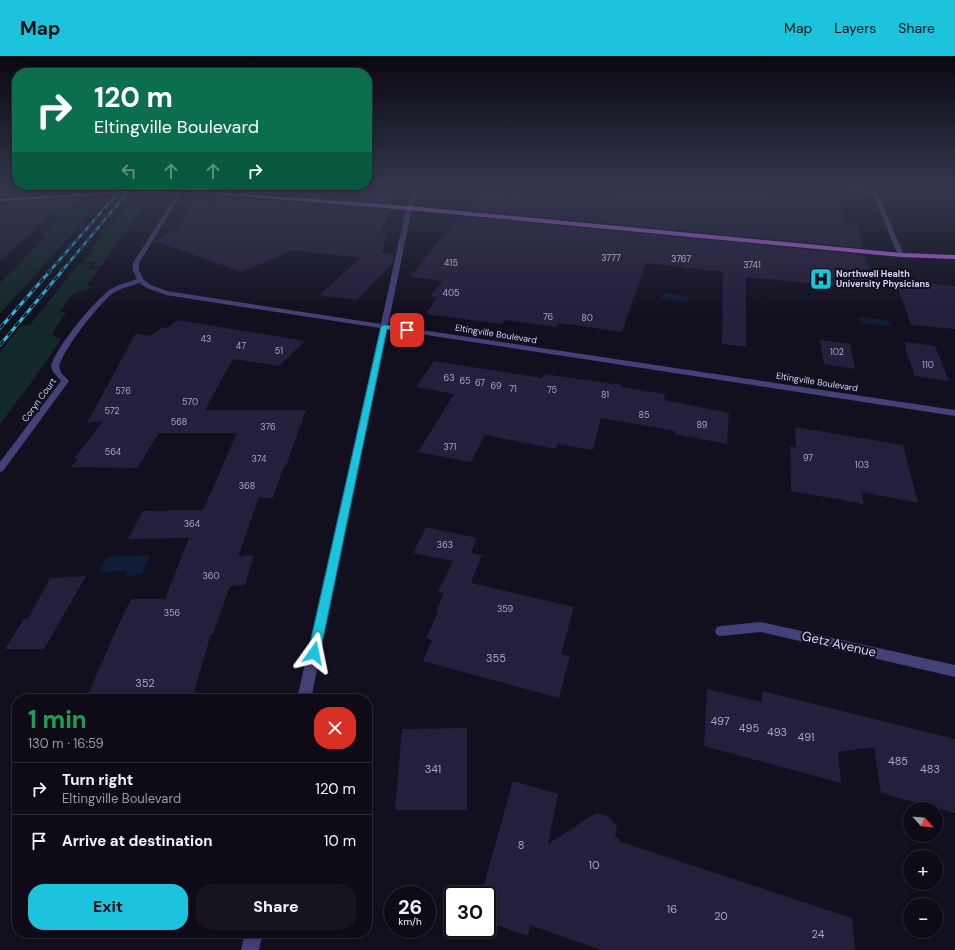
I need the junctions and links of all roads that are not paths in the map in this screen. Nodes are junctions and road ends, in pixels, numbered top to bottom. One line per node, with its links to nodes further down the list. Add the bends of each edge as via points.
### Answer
1 (157, 229): 7 (street, via 136,263 135,272)
2 (405, 229): 8 (street)
3 (626, 229): 5 (main road)
4 (890, 229): 5 (street)
5 (901, 255): 6 (main road)
6 (955, 257)
7 (140, 280): 8 (street, Eltingville Boulevard, via 151,288 166,293); 10 (street, Coryn Court, via 111,292 56,358 58,375 65,381)
8 (384, 327): 9 (street, Eltingville Boulevard); 13 (street)
9 (955, 413)
10 (0, 469)
11 (722, 631): 12 (street, Getz Avenue, via 761,627)
12 (955, 671)
13 (305, 694)
14 (253, 938): 15 (street)
15 (250, 950)

